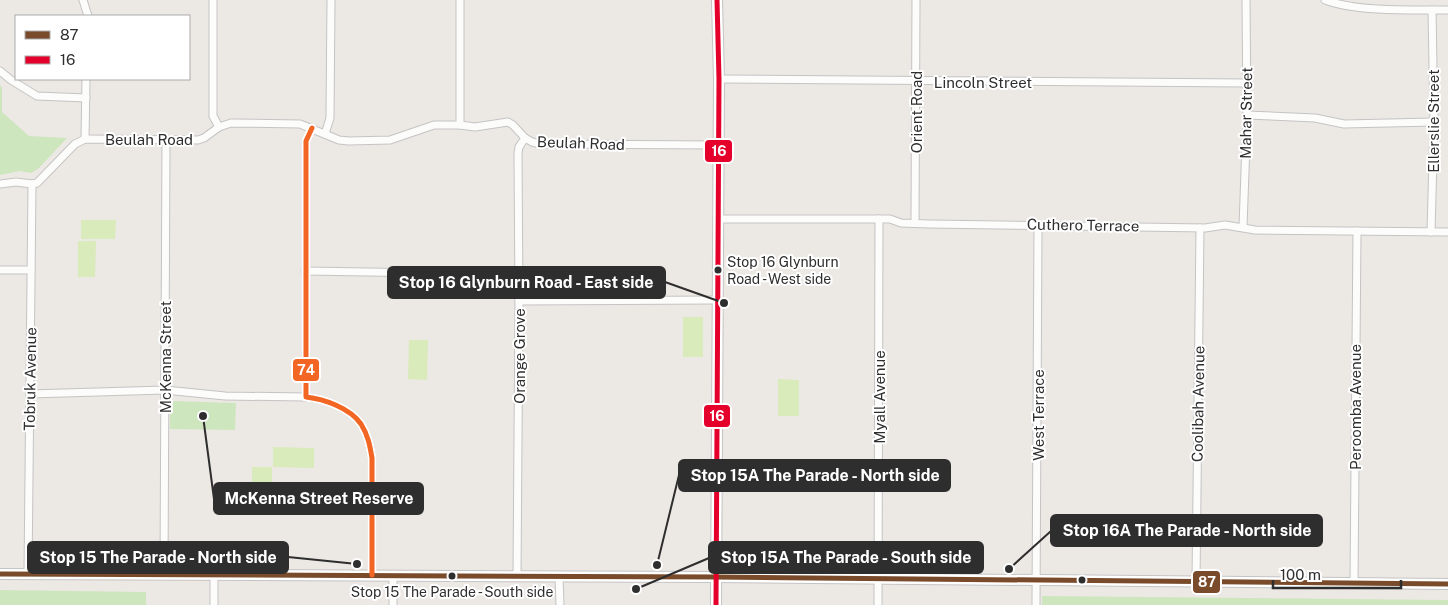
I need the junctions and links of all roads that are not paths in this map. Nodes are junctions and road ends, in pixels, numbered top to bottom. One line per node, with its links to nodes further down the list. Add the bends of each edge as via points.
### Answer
1 (83, 0): 11 (street)
2 (213, 0): 21 (street, via 213,116)
3 (331, 0): 23 (street, via 330,118)
4 (460, 0): 20 (street)
5 (718, 0): 13 (main road)
6 (916, 0): 15 (street, Orient Road)
7 (1246, 0): 16 (street, Mahar Street)
8 (1325, 0): 9 (street, via 1378,8)
9 (1432, 10): 10 (street); 19 (street, Ellerslie Street)
10 (1448, 10)
11 (88, 15)
12 (0, 71): 17 (street, via 37,96)
13 (719, 79): 15 (street, Lincoln Street); 27 (main road)
14 (86, 80): 17 (street)
15 (916, 81): 16 (street, Lincoln Street); 32 (street, Orient Road)
16 (1247, 83): 18 (street, Mahar Street)
17 (86, 98): 25 (street)
18 (1247, 115): 19 (street, via 1315,118 1344,124); 34 (street, Mahar Street)
19 (1434, 122): 37 (street, Ellerslie Street)
20 (460, 125): 23 (street, Beulah Road, via 429,126 390,140 349,141); 24 (street, Beulah Road, via 475,127 508,122)
21 (219, 127): 22 (street, Beulah Road, via 231,124 300,124); 26 (street, Beulah Road, via 198,140)
22 (312, 128): 23 (street, Beulah Road); 41 (street, via 306,141)
23 (325, 134)
24 (525, 138): 27 (street, Beulah Road, via 541,144); 44 (street, Orange Grove, via 518,153)
25 (85, 139): 26 (street, Beulah Road); 29 (street, Beulah Road, via 75,144 37,183)
26 (166, 140): 45 (street, McKenna Street)
27 (718, 145): 30 (main road)
28 (0, 184): 29 (street)
29 (32, 184): 40 (street, Tobruk Avenue)
30 (718, 219): 31 (street, Cuthero Terrace); 43 (main road)
31 (879, 219): 32 (street, Cuthero Terrace); 57 (street, Myall Avenue)
32 (915, 223): 33 (street, Cuthero Terrace)
33 (1038, 225): 35 (street, Cuthero Terrace); 58 (street, West Terrace)
34 (1243, 227): 35 (street, Cuthero Terrace, via 1225,224); 36 (street, Cuthero Terrace)
35 (1200, 228): 59 (street, Coolibah Avenue)
36 (1357, 232): 37 (street, Cuthero Terrace); 60 (street, Peroomba Avenue)
37 (1431, 232): 38 (street, Cuthero Terrace)
38 (1448, 232)
39 (0, 270): 40 (street)
40 (31, 270): 46 (street, Tobruk Avenue)
41 (305, 271): 42 (street); 47 (street)
42 (430, 273)
43 (717, 300): 44 (street); 56 (main road)
44 (519, 301): 54 (street, Orange Grove)
45 (165, 390): 46 (street); 47 (street, via 225,396); 50 (street, McKenna Street)
46 (30, 394): 49 (street, Tobruk Avenue)
47 (306, 396): 52 (street, via 346,411 360,423 368,439 372,458)
48 (0, 574): 49 (main road)
49 (28, 574): 50 (main road)
50 (164, 574): 51 (main road)
51 (214, 574): 52 (main road); 62 (street)
52 (372, 574): 53 (main road)
53 (393, 575): 54 (main road); 63 (street)
54 (517, 576): 55 (main road)
55 (560, 576): 56 (main road); 64 (street)
56 (716, 577): 57 (main road); 65 (main road)
57 (878, 578): 58 (main road); 66 (street, Myall Avenue)
58 (1036, 580): 59 (main road); 67 (street, West Terrace)
59 (1196, 581): 60 (main road)
60 (1354, 583): 61 (main road)
61 (1448, 584)
62 (214, 605)
63 (393, 605)
64 (560, 605)
65 (716, 605)
66 (878, 605)
67 (1036, 605)

